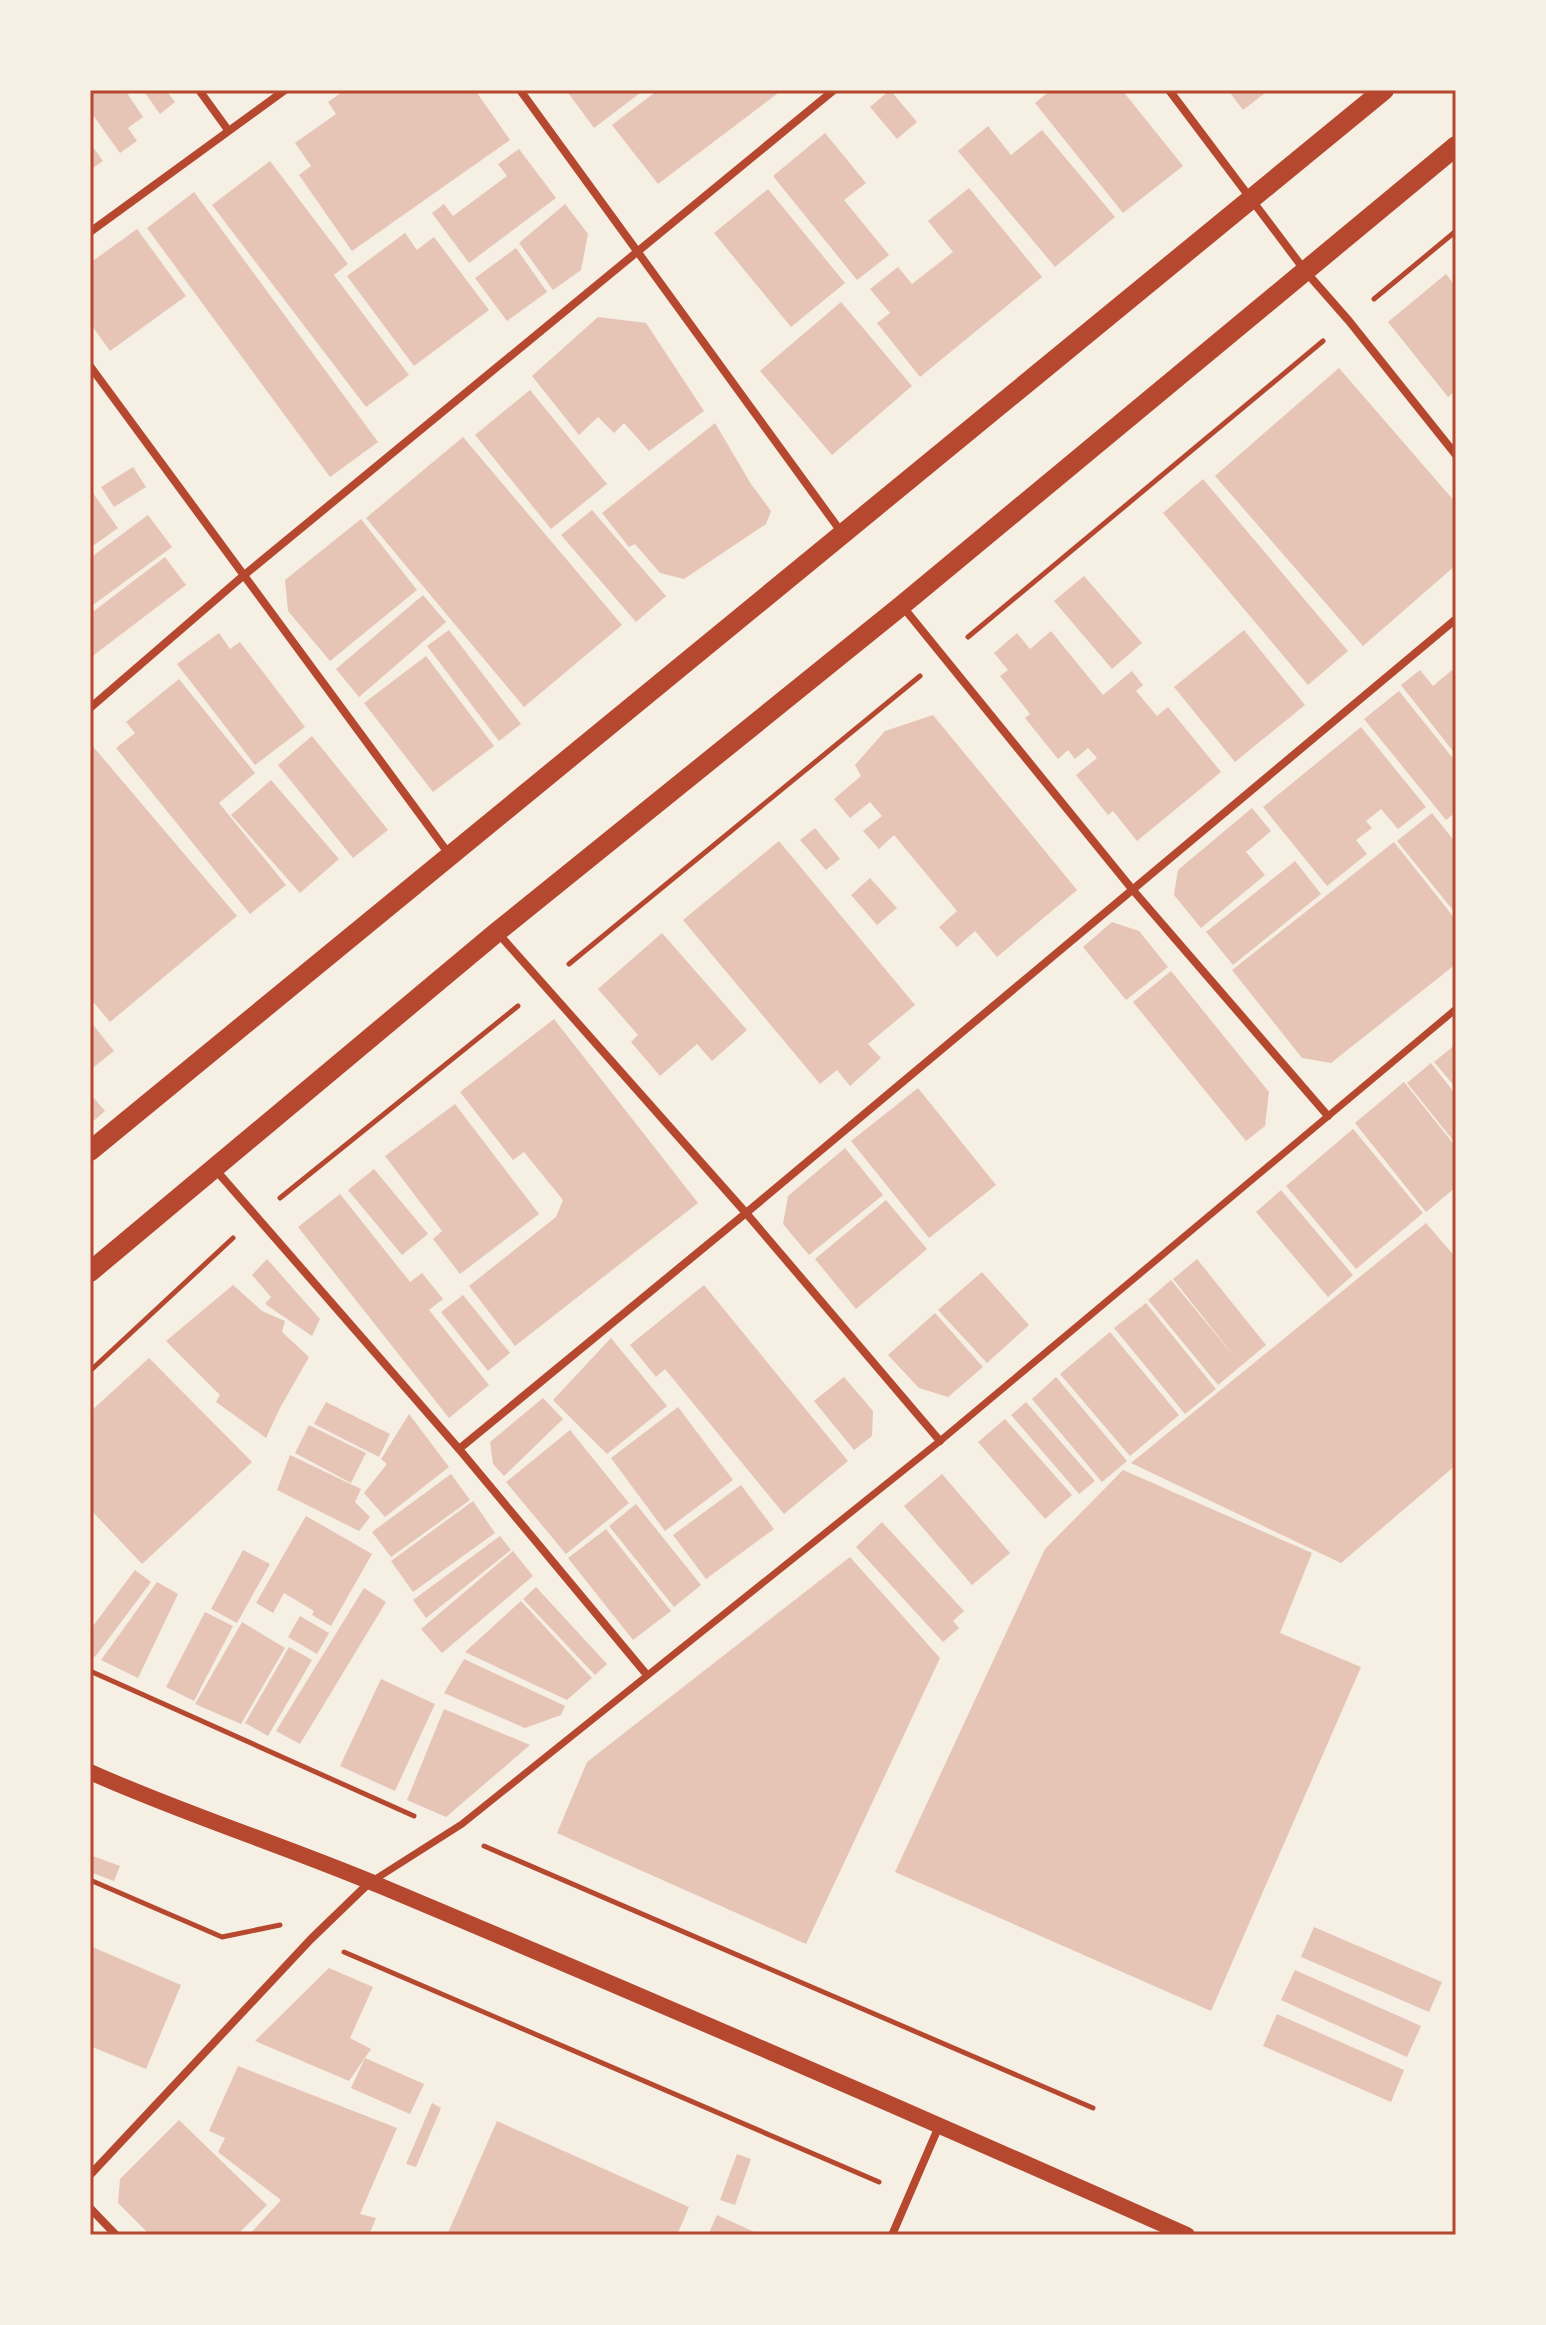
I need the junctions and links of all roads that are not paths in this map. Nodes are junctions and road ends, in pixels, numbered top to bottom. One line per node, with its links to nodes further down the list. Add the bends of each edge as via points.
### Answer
1 (199, 90): 7 (street)
2 (285, 90): 7 (street)
3 (520, 90): 11 (street)
4 (834, 90): 11 (street)
5 (1169, 90): 9 (street)
6 (1384, 90): 9 (main road)
7 (228, 130): 10 (street)
8 (1456, 146): 12 (main road)
9 (1251, 201): 12 (street); 15 (main road)
10 (90, 232)
11 (637, 253): 15 (street); 16 (street)
12 (1306, 272): 14 (street); 17 (main road)
13 (90, 366): 16 (street)
14 (1456, 455)
15 (843, 535): 20 (main road)
16 (243, 576): 19 (street); 20 (street)
17 (901, 606): 21 (street); 22 (main road)
18 (1456, 619): 21 (street)
19 (90, 708)
20 (449, 854): 25 (main road)
21 (1132, 889): 24 (street); 27 (street)
22 (497, 932): 26 (main road); 27 (street)
23 (1456, 1009): 24 (street)
24 (1328, 1116): 29 (street)
25 (90, 1151)
26 (214, 1168): 28 (main road); 30 (street)
27 (746, 1213): 29 (street); 30 (street)
28 (90, 1272)
29 (940, 1441): 31 (street)
30 (459, 1449): 31 (street)
31 (647, 1675): 33 (street, via 451,1832)
32 (90, 1772): 33 (main road)
33 (371, 1882): 34 (main road); 35 (street)
34 (939, 2126): 38 (street); 39 (main road)
35 (90, 2175)
36 (90, 2208): 37 (street)
37 (116, 2235)
38 (892, 2235)
39 (1187, 2235)

